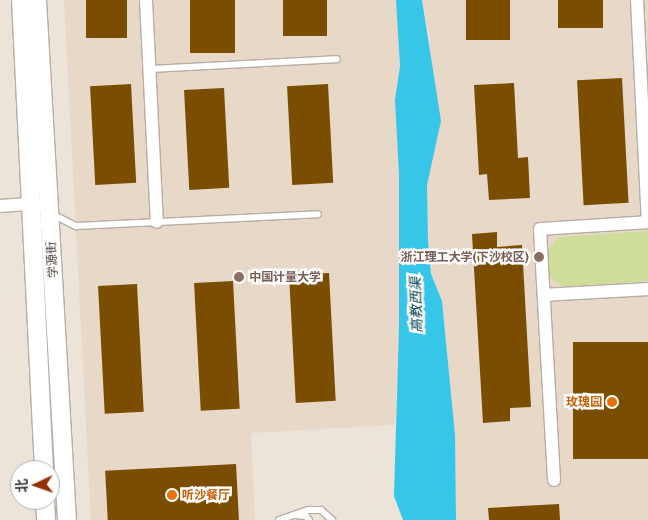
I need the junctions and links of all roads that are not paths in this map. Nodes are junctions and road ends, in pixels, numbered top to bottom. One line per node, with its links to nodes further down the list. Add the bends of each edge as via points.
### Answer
1 (21, 0): 8 (main road, 学源街)
2 (37, 0): 8 (main road, 学源街)
3 (146, 0): 6 (street)
4 (637, 0): 11 (street)
5 (337, 59): 6 (lane)
6 (150, 70): 10 (street)
7 (0, 206): 8 (street)
8 (40, 208): 10 (lane, via 76,226); 14 (main road, 学源街); 17 (main road, 学源街)
9 (318, 214): 10 (lane)
10 (158, 222)
11 (648, 222): 13 (street, via 540,229)
12 (648, 289): 13 (street)
13 (544, 296): 15 (street)
14 (44, 460)
15 (554, 480)
16 (288, 515): 18 (lane); 19 (lane, via 306,516); 20 (lane, via 321,510)
17 (67, 520)
18 (279, 520)
19 (309, 520)
20 (332, 520)

